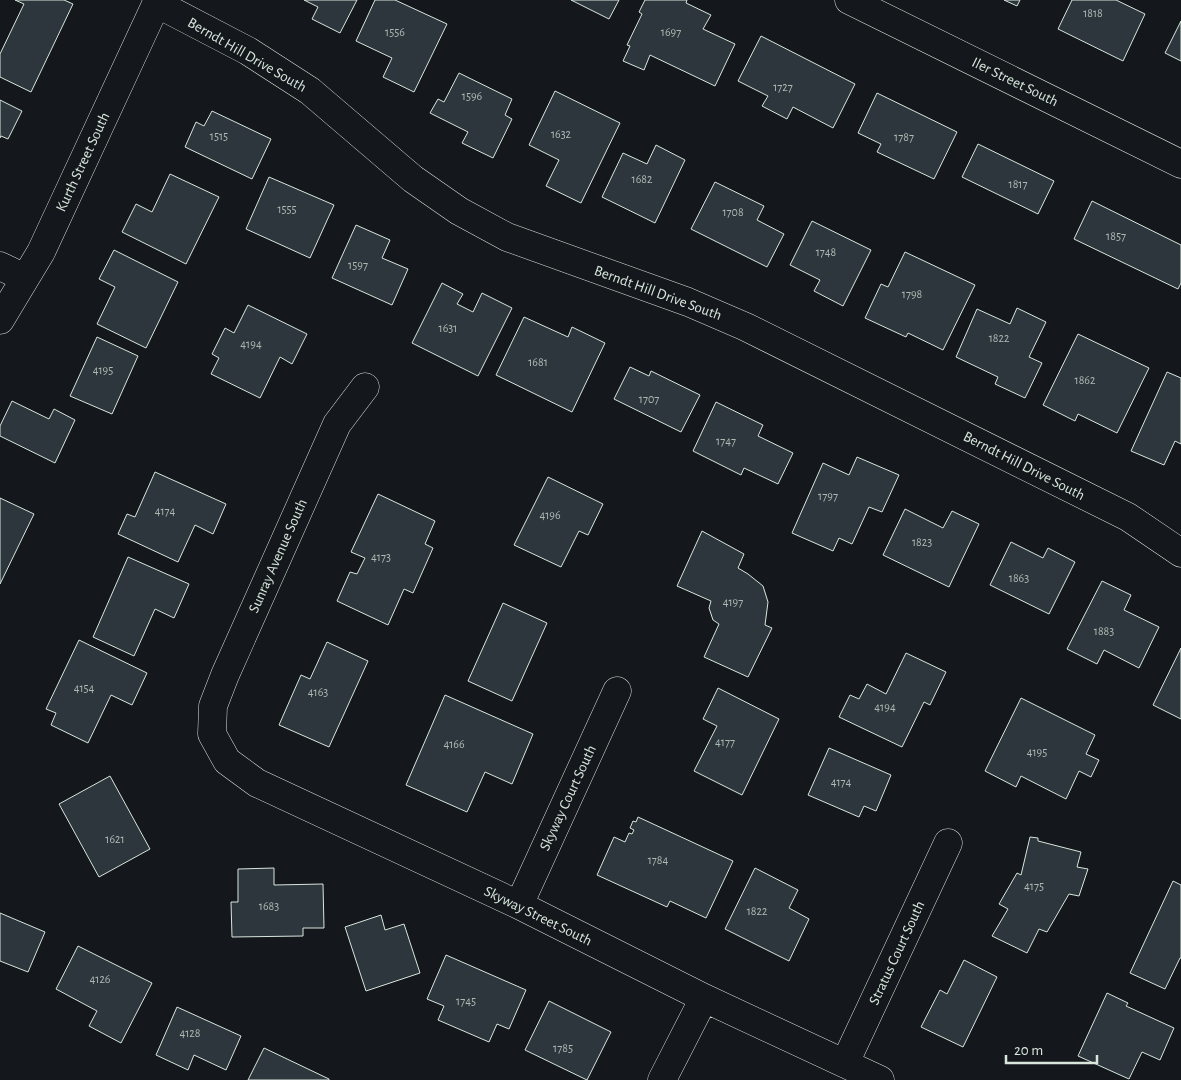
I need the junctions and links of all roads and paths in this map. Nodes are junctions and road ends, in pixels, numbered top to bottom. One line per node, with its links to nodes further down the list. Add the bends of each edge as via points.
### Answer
1 (850, 0): 3 (street, Iler Street South)
2 (157, 2): 5 (street, Kurth Street South); 8 (street, Berndt Hill Drive South, via 248,51 310,91 413,179 458,211 507,237 688,302 746,327 1128,517)
3 (1181, 164)
4 (0, 266): 5 (street)
5 (26, 278): 6 (street, Kurth Street South)
6 (0, 320)
7 (365, 387): 10 (street, Sunray Avenue South, via 337,424 225,675 213,706)
8 (1181, 553)
9 (617, 691): 12 (street, Skyway Court South)
10 (212, 734): 12 (street, Skyway Street South, via 227,761 256,783)
11 (948, 843): 14 (street, Stratus Court South)
12 (519, 905): 13 (street, Skyway Street South)
13 (704, 998): 14 (street, Skyway Street South); 15 (street)
14 (845, 1063): 16 (street, Skyway Street South)
15 (662, 1080)
16 (880, 1080)

